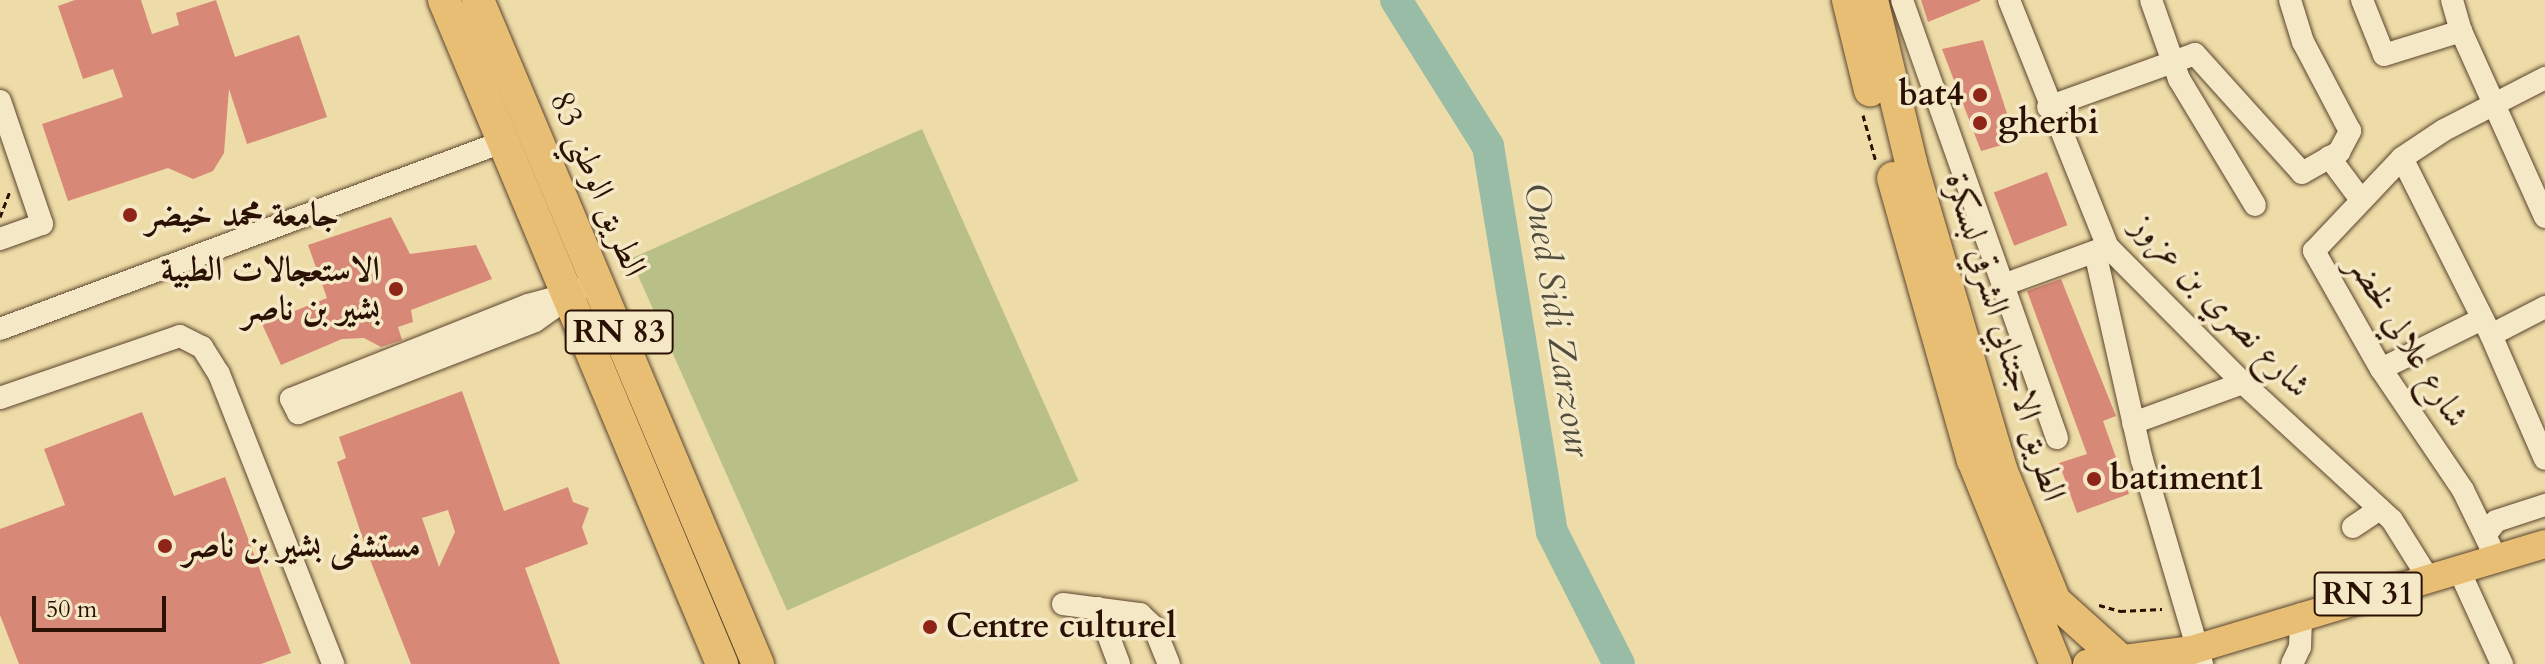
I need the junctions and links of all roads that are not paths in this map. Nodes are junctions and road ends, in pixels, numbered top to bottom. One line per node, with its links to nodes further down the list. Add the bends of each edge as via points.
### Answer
1 (444, 0): 17 (highway, الطريق الوطني 83 / RN 83)
2 (478, 0): 25 (highway, الطريق الوطني 83 / RN 83)
3 (1848, 0): 55 (highway, الطريق الاجتنابي الشرقي لبسكرة, via 1949,384 2005,547)
4 (1872, 0): 49 (highway, الطريق الاجتنابي الشرقي لبسكرة, via 1915,178 2001,469 2055,601 2082,631)
5 (1902, 0): 26 (street)
6 (2009, 0): 16 (street, شارع نصري بن عزوز)
7 (2290, 0): 18 (street, via 2303,42 2350,131 2347,143)
8 (2362, 0): 11 (street, via 2384,55)
9 (2452, 0): 11 (street)
10 (2154, 1): 12 (street)
11 (2461, 31): 15 (street)
12 (2171, 61): 16 (street); 18 (street, via 2190,54 2201,57 2297,172); 21 (street)
13 (2545, 78): 15 (street, شارع علالي لخضر)
14 (0, 101): 23 (street, via 42,224)
15 (2493, 103): 19 (street, شارع علالي لخضر); 22 (street)
16 (2048, 107): 24 (street, شارع نصري بن عزوز)
17 (505, 141): 27 (highway, الطريق الوطني 83 / RN 83); 31 (street)
18 (2329, 157): 20 (street)
19 (2402, 158): 20 (street, شارع علالي لخضر); 30 (street)
20 (2361, 200): 32 (street, شارع علالي لخضر, via 2318,242 2314,255)
21 (2255, 205)
22 (2545, 217)
23 (0, 239)
24 (2101, 250): 26 (street); 33 (street, شارع نصري بن عزوز); 35 (street)
25 (598, 280): 27 (street); 52 (highway, الطريق الوطني 83 / RN 83)
26 (2003, 285): 36 (street)
27 (569, 294): 29 (street); 51 (highway, الطريق الوطني 83 / RN 83)
28 (2545, 307): 30 (street)
29 (531, 313): 29 (street, via 291,399 298,413)
30 (2487, 327): 32 (street); 37 (street)
31 (0, 329)
32 (2381, 369): 42 (street, شارع علالي لخضر, via 2463,490)
33 (2243, 383): 35 (street); 39 (street, شارع نصري بن عزوز)
34 (0, 398): 50 (street, via 180,336 202,347 219,374)
35 (2133, 423): 48 (street)
36 (2057, 438)
37 (2545, 459)
38 (2545, 505): 42 (street, via 2496,521)
39 (2380, 509): 40 (street); 44 (street, شارع نصري بن عزوز)
40 (2353, 527)
41 (2545, 544): 42 (main road, RN 31)
42 (2490, 545): 43 (main road, RN 31)
43 (2458, 568): 44 (main road, RN 31); 58 (street)
44 (2427, 576): 47 (main road, RN 31)
45 (1063, 604): 46 (street)
46 (1098, 608): 53 (street); 54 (street, via 1145,617)
47 (2301, 614): 48 (main road, RN 31); 57 (street, via 2300,647)
48 (2193, 656): 49 (main road, RN 31)
49 (2122, 661): 56 (main road, RN 31)
50 (333, 664)
51 (722, 664)
52 (758, 664)
53 (1119, 664)
54 (1169, 664)
55 (2056, 664)
56 (2087, 664)
57 (2292, 664)
58 (2502, 664)

